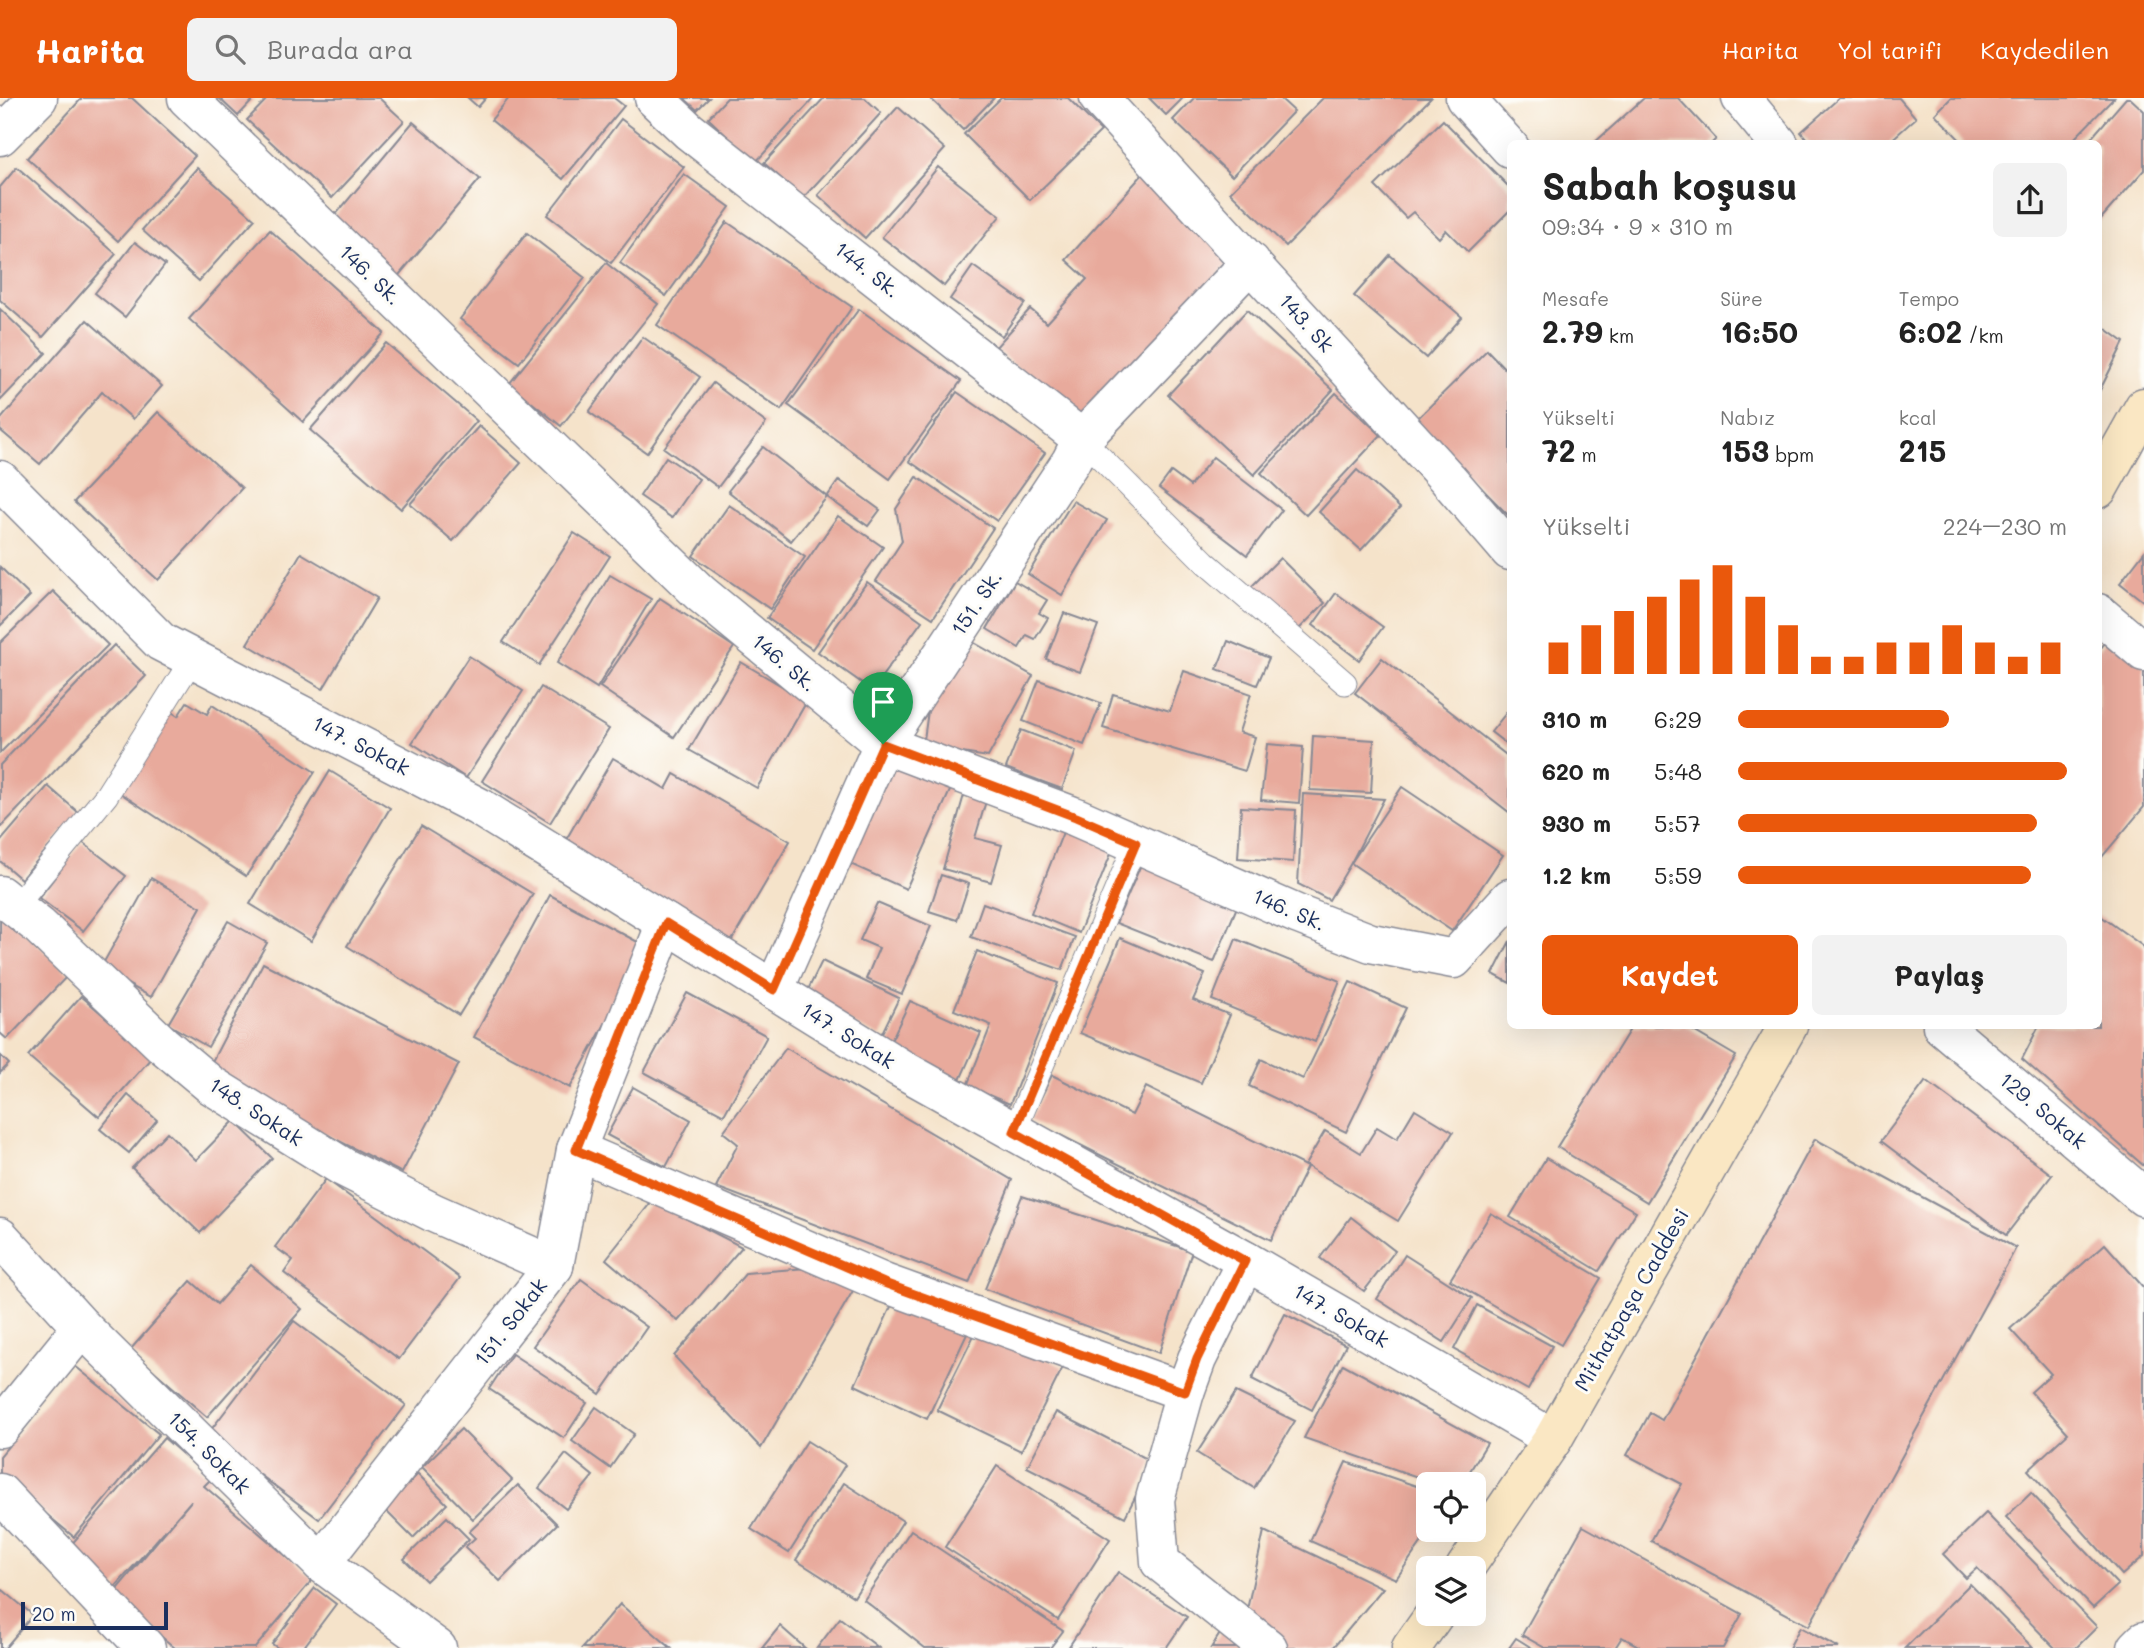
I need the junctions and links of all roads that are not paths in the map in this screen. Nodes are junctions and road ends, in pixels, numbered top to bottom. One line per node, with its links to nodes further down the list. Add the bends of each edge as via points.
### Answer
1 (38, 98): 7 (street)
2 (187, 98): 20 (street, 146. Sk., via 700,593)
3 (654, 98): 12 (street, 144. Sk.)
4 (1099, 98): 10 (street, 143. Sk)
5 (1465, 98): 9 (street)
6 (1741, 98): 8 (street)
7 (0, 136)
8 (1776, 140)
9 (1507, 145)
10 (1251, 262): 12 (street, 151. Sk.); 15 (street, 143. Sk)
11 (2144, 407): 14 (street)
12 (1082, 439): 19 (lane, via 1205,562); 20 (street, 151. Sk.)
13 (0, 480): 18 (street, 147. Sokak, via 161,642)
14 (2102, 482)
15 (1507, 548)
16 (2102, 616): 17 (street)
17 (2144, 652)
18 (193, 658): 22 (lane, via 106,796); 24 (street, 147. Sokak, via 479,807)
19 (1345, 683)
20 (883, 744): 21 (street, 146. Sk.); 25 (street, 151. Sk.)
21 (1136, 843): 23 (street, 146. Sk., via 1371,943 1454,959); 28 (lane)
22 (7, 901): 33 (street, 148. Sokak, via 211,1085 343,1167)
23 (1507, 901)
24 (666, 923): 25 (street, 147. Sokak); 29 (street, 151. Sokak)
25 (774, 990): 28 (street, 147. Sokak, via 900,1069)
26 (1786, 1029): 37 (street, Mithatpaşa Caddesi)
27 (1946, 1029): 30 (street, 129. Sokak)
28 (1014, 1132): 32 (street, 147. Sokak)
29 (576, 1150): 33 (street, 151. Sokak); 35 (street, via 884,1283)
30 (2144, 1197)
31 (0, 1237): 34 (street, 154. Sokak)
32 (1245, 1261): 35 (street); 37 (street, 147. Sokak)
33 (554, 1266): 40 (street, 151. Sokak)
34 (82, 1327): 36 (street); 40 (street, 154. Sokak)
35 (1185, 1392): 45 (street, via 1155,1499 1160,1562)
36 (0, 1428)
37 (1552, 1438): 39 (street, Mithatpaşa Caddesi)
38 (0, 1493): 43 (street)
39 (1473, 1556)
40 (321, 1563): 44 (street, 154. Sokak)
41 (1427, 1626): 46 (street)
42 (2144, 1641): 47 (street)
43 (146, 1648)
44 (437, 1648)
45 (1268, 1648)
46 (1411, 1648)
47 (2137, 1648)

